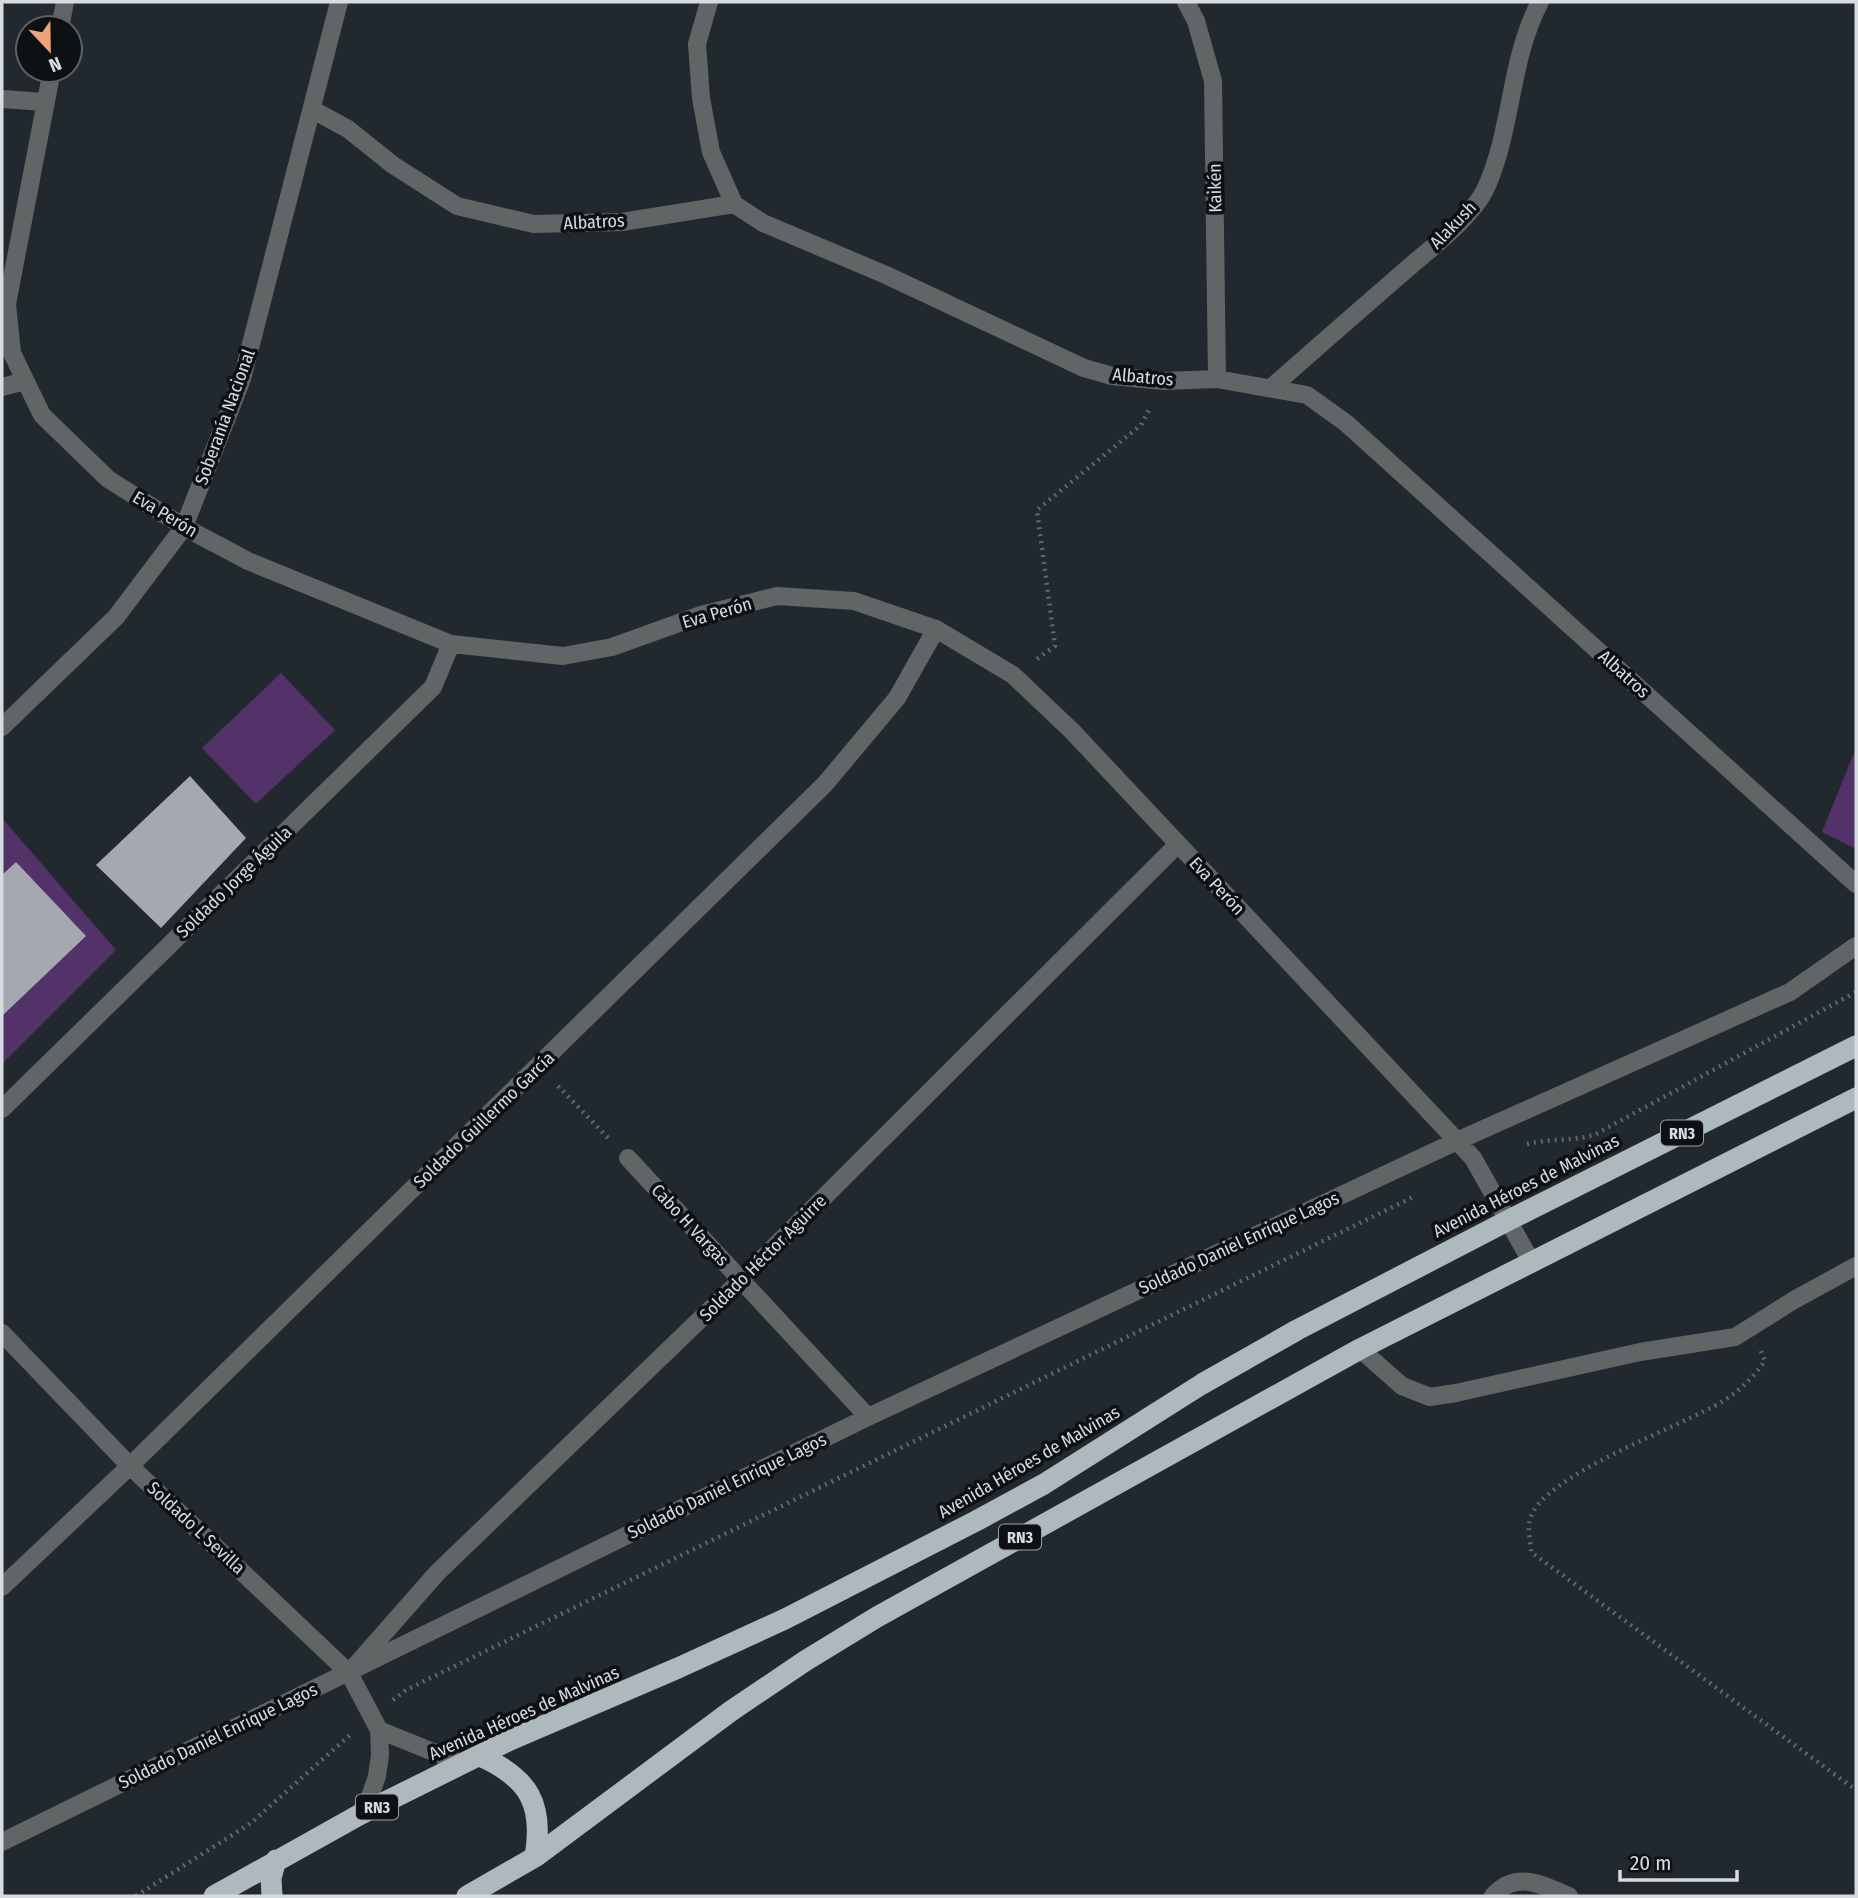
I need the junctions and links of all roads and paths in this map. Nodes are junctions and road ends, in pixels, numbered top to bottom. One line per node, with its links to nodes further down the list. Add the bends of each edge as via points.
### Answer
1 (339, 2): 8 (street, Soberanía Nacional)
2 (709, 2): 9 (street, via 697,44 701,98 711,152)
3 (1186, 2): 10 (street, Kaikén, via 1213,81)
4 (1540, 2): 14 (street, Alakush, via 1519,58 1496,163 1483,193 1455,227)
5 (49, 84): 7 (street, Eva Perón)
6 (2, 99): 7 (street)
7 (46, 102): 11 (street, Eva Perón, via 7,304 12,353)
8 (313, 110): 9 (street, Albatros, via 348,129 457,206 534,224 622,222); 15 (street, Soberanía Nacional, via 242,379)
9 (734, 204): 12 (street, Albatros, via 763,223 1084,368)
10 (1217, 379): 12 (street, Albatros); 14 (street, Albatros)
11 (25, 381): 13 (street); 15 (street, Eva Perón, via 41,415 108,479)
12 (1164, 382): 18 (path, via 1141,425 1037,510 1055,646)
13 (2, 387)
14 (1271, 388): 21 (street, Albatros, via 1307,395 1346,424)
15 (184, 527): 17 (street, Eva Perón, via 248,561); 19 (street, Soberanía Nacional, via 116,617)
16 (936, 629): 17 (street, Eva Perón, via 854,601 777,596 701,615 612,647 563,656); 18 (street, Eva Perón); 25 (street, Soldado Guillermo García, via 897,698 825,784)
17 (451, 644): 27 (street, Soldado Jorge Águila, via 433,687)
18 (1013, 675): 20 (street, Eva Perón)
19 (2, 727)
20 (1178, 844): 28 (street, Eva Perón); 35 (street, Soldado Héctor Aguirre)
21 (1856, 884)
22 (1856, 946): 28 (street, Soldado Daniel Enrique Lagos, via 1790,992)
23 (1856, 992): 29 (path, via 1596,1134 1580,1140)
24 (1856, 1046): 32 (highway, Avenida Héroes de Malvinas / RN3)
25 (539, 1066): 30 (path); 40 (street, Soldado Guillermo García)
26 (1856, 1098): 33 (highway, RN3)
27 (2, 1109)
28 (1457, 1141): 32 (street, Eva Perón, via 1473,1158); 39 (street, Soldado Daniel Enrique Lagos)
29 (1525, 1144)
30 (628, 1158): 35 (street, Cabo H Vargas)
31 (1415, 1196): 43 (path, via 406,1689)
32 (1508, 1220): 33 (street, Eva Perón); 44 (highway, Avenida Héroes de Malvinas / RN3, via 1238,1364 976,1521 785,1619)
33 (1532, 1263): 38 (highway, RN3)
34 (1856, 1266): 37 (street)
35 (741, 1280): 39 (street, Cabo H Vargas); 42 (street, Soldado Héctor Aguirre, via 437,1573)
36 (2, 1333): 40 (street, Soldado L Sevilla)
37 (1735, 1337): 38 (street, via 1640,1352 1430,1397 1402,1386); 45 (path, via 1759,1345 1765,1361 1751,1380 1723,1401 1598,1462 1545,1496 1530,1519 1531,1552)
38 (1360, 1349): 48 (highway, RN3, via 877,1617 731,1711)
39 (868, 1417): 42 (street, Soldado Daniel Enrique Lagos)
40 (130, 1466): 41 (street, Soldado Guillermo García); 42 (street, Soldado L Sevilla)
41 (2, 1587)
42 (349, 1673): 43 (street, Soldado L Sevilla); 47 (street, Soldado Daniel Enrique Lagos)
43 (375, 1723): 44 (street); 46 (street, via 380,1755 377,1776); 50 (path, via 251,1824)
44 (471, 1760): 46 (highway, Avenida Héroes de Malvinas / RN3); 48 (highway, via 503,1766 531,1796 539,1834)
45 (1856, 1790)
46 (359, 1815): 49 (highway, Avenida Héroes de Malvinas / RN3)
47 (2, 1842)
48 (535, 1857): 53 (highway, RN3)
49 (276, 1860): 51 (highway, Avenida Héroes de Malvinas / RN3); 52 (highway)
50 (136, 1896)
51 (214, 1896)
52 (272, 1896)
53 (467, 1896)
54 (1493, 1896): 55 (street, via 1517,1880 1537,1882)
55 (1569, 1896)

